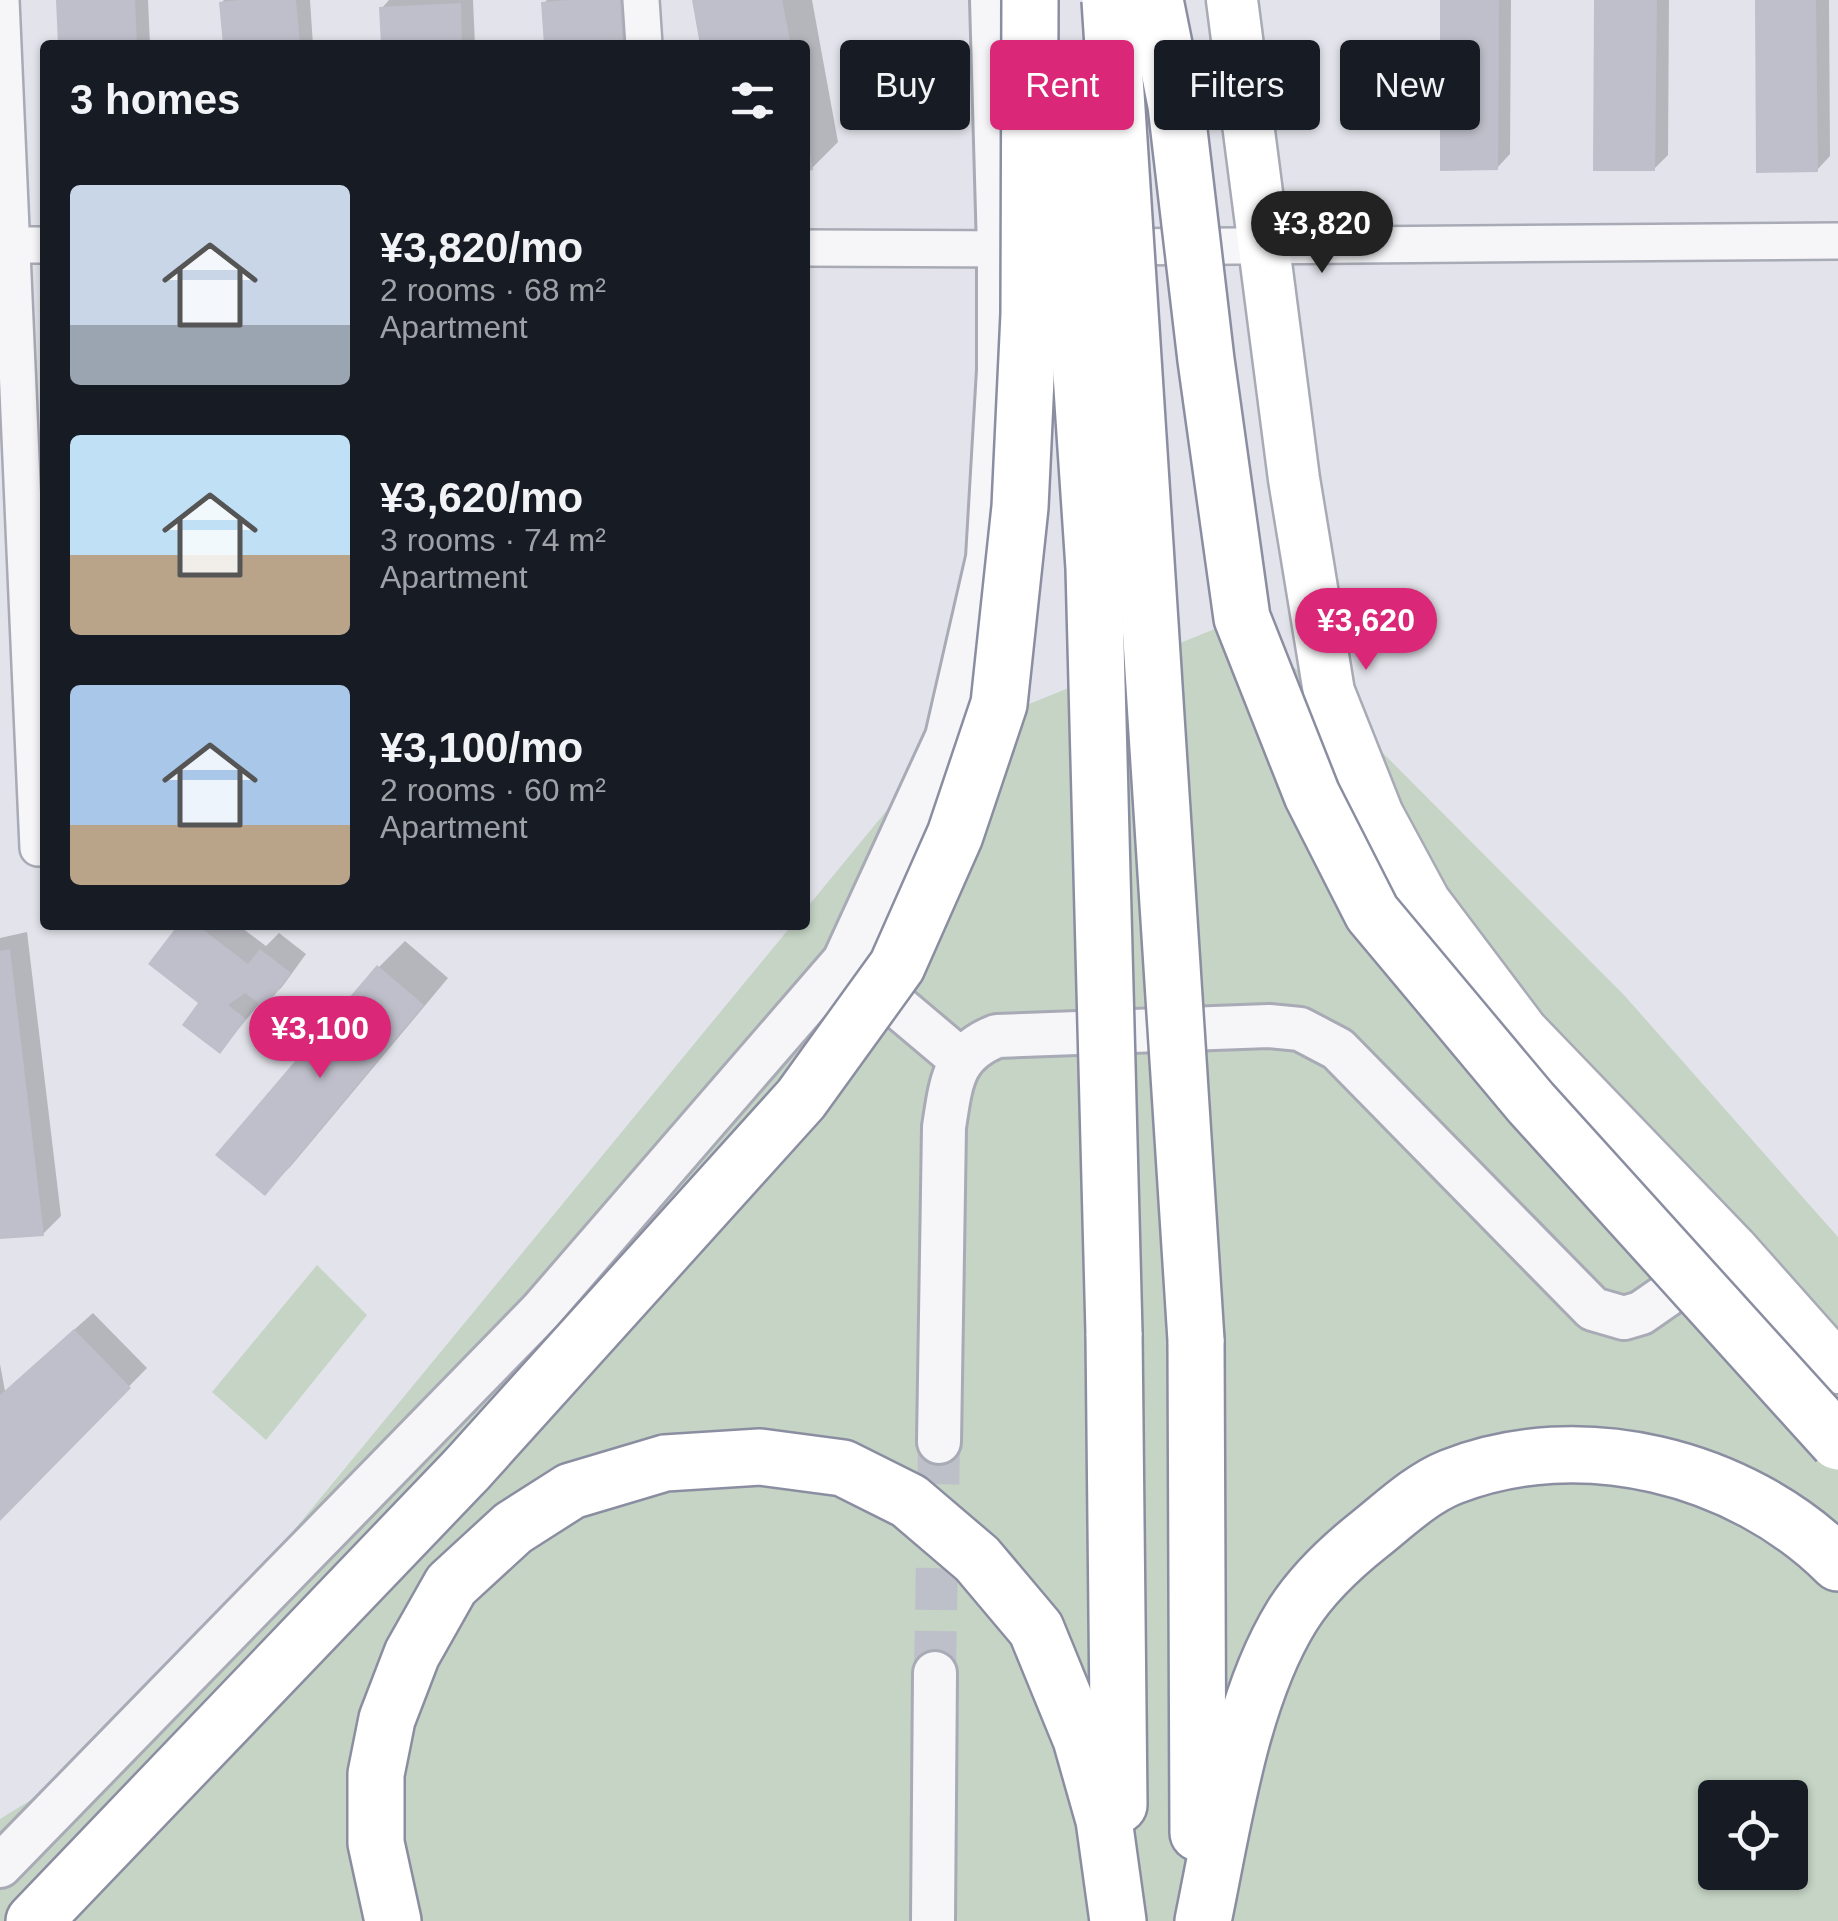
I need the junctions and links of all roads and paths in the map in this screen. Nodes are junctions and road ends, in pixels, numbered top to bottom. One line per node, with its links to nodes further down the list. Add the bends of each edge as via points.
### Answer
1 (1, 0): 17 (street)
2 (641, 0): 11 (street)
3 (992, 0): 19 (street)
4 (1012, 0): 20 (highway, bridge)
5 (1030, 0): 20 (highway, bridge)
6 (1056, 0): 35 (highway, bridge, via 1094,568 1114,1333)
7 (1110, 0): 36 (highway, bridge, via 1196,1340)
8 (1155, 0): 12 (highway, bridge)
9 (1163, 0): 13 (highway, bridge)
10 (1232, 0): 16 (main road)
11 (644, 40)
12 (1163, 40)
13 (1168, 40)
14 (1179, 130): 28 (highway, bridge, via 1242,618 1312,795 1372,913 1531,1104)
15 (1838, 242): 16 (street)
16 (1262, 244): 19 (street); 25 (main road, via 1329,692 1378,815 1425,902 1523,1032)
17 (19, 245): 21 (street)
18 (810, 248): 19 (street)
19 (1000, 249): 23 (street, via 988,558 948,736)
20 (1028, 314): 32 (highway, bridge, via 1020,507 999,704 956,836 897,966 801,1099 467,1469)
21 (39, 754): 22 (street)
22 (38, 848)
23 (844, 961): 24 (street); 31 (street, via 541,1311)
24 (961, 1060): 25 (street, via 978,1043 998,1036 1300,1030 1338,1049 1593,1309 1624,1318 1642,1313); 27 (street, via 944,1127)
25 (1732, 1249): 26 (main road)
26 (1838, 1368)
27 (939, 1442)
28 (1838, 1442)
29 (1838, 1563): 36 (highway, via 1748,1496 1676,1470 1604,1455 1536,1454 1450,1478 1336,1561 1293,1615 1268,1665 1236,1762)
30 (935, 1673): 34 (street)
31 (0, 1866)
32 (34, 1921)
33 (392, 1921): 35 (highway, via 376,1843 376,1774 387,1719 412,1654 450,1585 513,1528 571,1491 664,1463 760,1457 843,1468 909,1501 977,1559 1036,1628 1081,1740 1104,1820)
34 (933, 1921)
35 (1119, 1921)
36 (1201, 1921)

